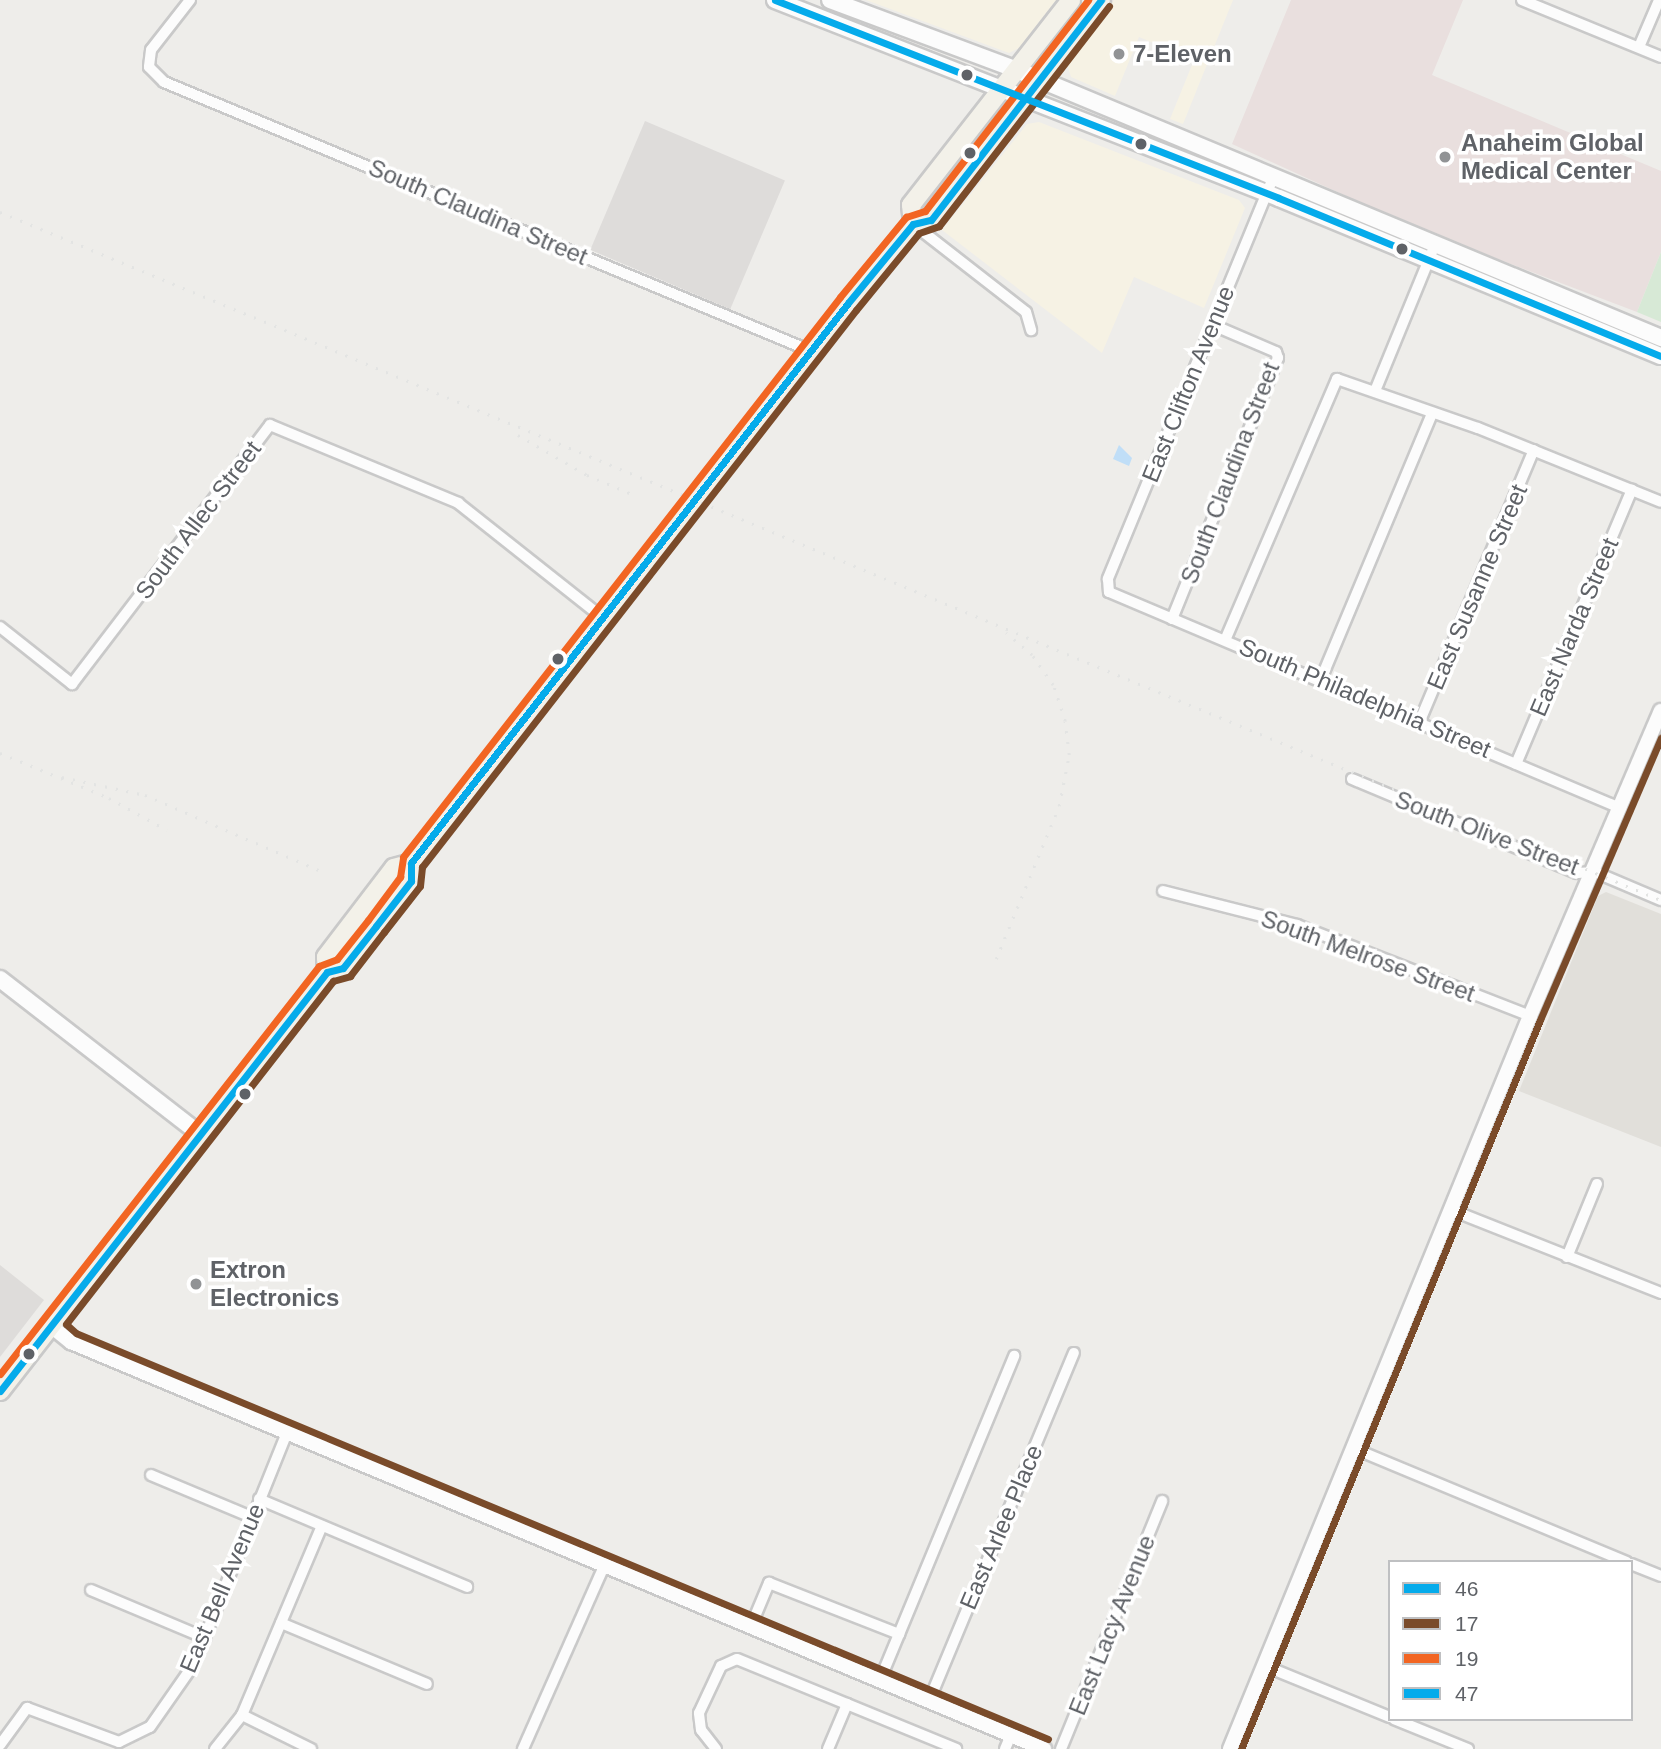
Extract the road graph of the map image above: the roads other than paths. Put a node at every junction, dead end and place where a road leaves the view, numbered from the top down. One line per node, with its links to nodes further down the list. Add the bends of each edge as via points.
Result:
1 (190, 0): 23 (street, South Claudina Street, via 151,50 149,67 164,82)
2 (775, 0): 12 (main road)
3 (830, 0): 10 (main road)
4 (1071, 0): 10 (main road)
5 (1101, 0): 11 (main road)
6 (1522, 0): 8 (street)
7 (1659, 0): 8 (street)
8 (1639, 47): 9 (street)
9 (1661, 57)
10 (1017, 70): 11 (main road); 12 (main road)
11 (1039, 80): 13 (main road); 14 (main road)
12 (1003, 88): 13 (main road); 15 (main road, via 911,205)
13 (1026, 98): 14 (main road); 15 (main road, via 931,220)
14 (1270, 186): 16 (main road); 17 (main road); 20 (street, East Clifton Avenue)
15 (913, 223): 21 (street, via 1026,312); 23 (main road)
16 (1361, 232): 17 (main road, via 1373,228 1396,237); 19 (main road)
17 (1405, 232): 18 (main road)
18 (1435, 245): 19 (street); 22 (main road)
19 (1430, 261): 24 (main road); 25 (street)
20 (1213, 325): 30 (street, East Clifton Avenue, via 1108,579); 32 (street, South Claudina Street, via 1276,352 1279,358)
21 (1031, 330)
22 (1661, 338)
23 (811, 351): 31 (main road)
24 (1661, 356)
25 (1375, 391): 26 (street); 34 (street, via 1336,379)
26 (1432, 414): 27 (street); 35 (street)
27 (1534, 450): 28 (street); 37 (street, East Susanne Street)
28 (1632, 490): 29 (street); 38 (street, East Narda Street)
29 (1661, 502)
30 (1109, 592): 32 (street, South Philadelphia Street)
31 (603, 618): 33 (street, South Allec Street, via 458,503 270,425 72,684); 46 (main road, via 411,863 411,881 364,942 343,968 327,972)
32 (1172, 619): 34 (street, South Philadelphia Street)
33 (0, 628)
34 (1226, 638): 35 (street, South Philadelphia Street)
35 (1321, 679): 37 (street, South Philadelphia Street)
36 (1661, 713): 40 (street)
37 (1419, 723): 38 (street, South Philadelphia Street)
38 (1516, 764): 40 (street, South Philadelphia Street)
39 (1352, 779): 41 (street, South Olive Street, via 1577,873)
40 (1620, 808): 41 (street)
41 (1595, 872): 43 (street, South Olive Street); 45 (street)
42 (1163, 891): 45 (street, South Melrose Street, via 1297,925)
43 (1661, 900)
44 (0, 979): 46 (main road)
45 (1530, 1016): 48 (street)
46 (200, 1134): 51 (main road)
47 (1597, 1184): 49 (street)
48 (1454, 1211): 49 (street); 56 (street)
49 (1567, 1257): 50 (street)
50 (1661, 1293)
51 (51, 1326): 54 (main road); 55 (street, via 71,1342)
52 (1074, 1353): 75 (street, East Arlee Place)
53 (1014, 1356): 70 (street)
54 (0, 1391)
55 (287, 1433): 58 (street, East Bell Avenue); 63 (street)
56 (1355, 1448): 62 (street); 72 (street)
57 (151, 1475): 60 (street)
58 (259, 1499): 60 (street, East Bell Avenue); 61 (street)
59 (1162, 1501): 90 (street, East Lacy Avenue)
60 (254, 1518): 71 (street, East Bell Avenue)
61 (322, 1526): 66 (street); 68 (street)
62 (1621, 1560)
63 (605, 1564): 69 (street); 84 (street)
64 (1633, 1565): 65 (street)
65 (1661, 1576)
66 (467, 1587)
67 (91, 1590): 71 (street)
68 (281, 1623): 74 (street); 77 (street)
69 (751, 1626): 70 (street, via 769,1583); 73 (street)
70 (899, 1634): 73 (street)
71 (205, 1637): 81 (street, East Bell Avenue, via 171,1700 135,1738 119,1742 103,1738 27,1708)
72 (1265, 1667): 78 (street); 91 (street)
73 (880, 1680): 75 (street)
74 (427, 1684)
75 (929, 1701): 80 (street)
76 (847, 1703): 85 (street, via 745,1660 728,1659 715,1674 698,1722); 86 (street); 87 (street)
77 (242, 1715): 82 (street); 83 (street)
78 (1388, 1716)
79 (1399, 1721): 92 (street)
80 (1011, 1735): 88 (street); 89 (street)
81 (0, 1745)
82 (215, 1749)
83 (311, 1749)
84 (523, 1749)
85 (716, 1749)
86 (828, 1749)
87 (956, 1749)
88 (1005, 1749)
89 (1044, 1749)
90 (1061, 1749)
91 (1230, 1749)
92 (1468, 1749)

